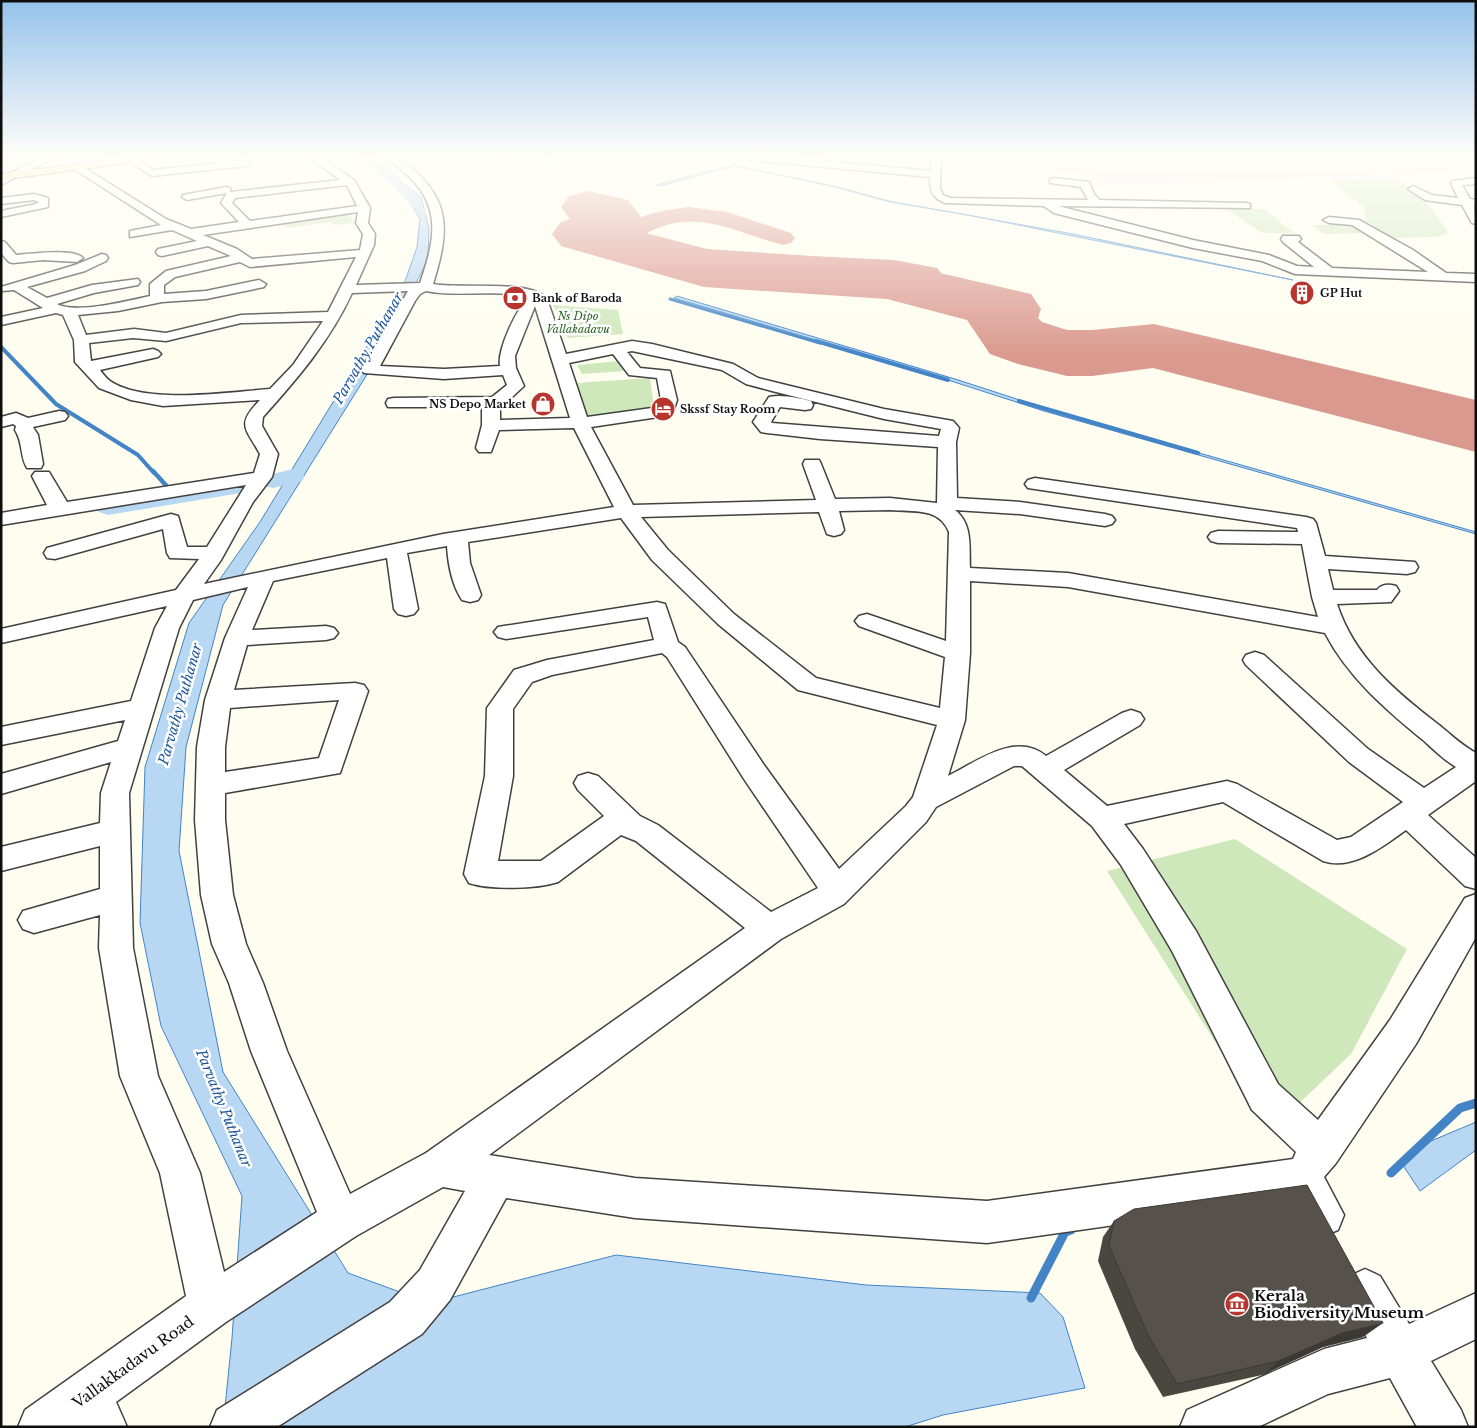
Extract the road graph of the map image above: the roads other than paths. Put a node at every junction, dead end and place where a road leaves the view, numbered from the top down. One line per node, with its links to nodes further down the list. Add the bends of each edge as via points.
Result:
1 (168, 224): 7 (street)
2 (252, 224): 8 (street); 10 (street)
3 (362, 224): 17 (street, via 369,234)
4 (438, 224): 29 (street, via 439,237)
5 (1110, 224): 13 (street)
6 (1358, 224): 24 (street)
7 (172, 226): 8 (street); 9 (street)
8 (187, 233): 12 (street)
9 (134, 234)
10 (273, 235)
11 (1294, 239): 23 (street, via 1287,239)
12 (209, 242): 16 (street); 20 (street)
13 (1189, 243): 22 (street); 22 (street, via 1251,242 1269,253)
14 (1, 245): 18 (street, via 13,259 43,256)
15 (278, 248): 21 (street)
16 (162, 252)
17 (363, 253): 21 (street); 30 (street)
18 (77, 258)
19 (102, 258): 28 (street, via 80,268)
20 (241, 258): 21 (street, via 250,262); 32 (street, via 171,274 157,284)
21 (288, 259)
22 (1275, 261): 23 (street, via 1295,270)
23 (1331, 273): 24 (street)
24 (1444, 277): 25 (street)
25 (1476, 278)
26 (132, 282): 34 (street)
27 (259, 284): 32 (street, via 206,295)
28 (8, 287): 34 (street)
29 (425, 287): 30 (street); 31 (street, via 439,291 506,283); 43 (street, via 415,290 370,370 444,374)
30 (347, 288): 36 (street)
31 (537, 297): 41 (street); 43 (street, via 520,318 520,325 510,342)
32 (158, 298): 34 (street, via 118,307)
33 (9, 307): 35 (street)
34 (56, 308): 35 (street); 38 (street)
35 (24, 316): 37 (street)
36 (333, 316): 38 (street, via 241,319 166,337 134,333); 44 (street, via 299,368)
37 (1, 321)
38 (82, 340): 42 (street, via 83,362)
39 (616, 348): 41 (street); 45 (street, via 632,346 674,353 727,367 752,381); 50 (street, via 635,372 664,374 670,414)
40 (153, 354): 42 (street)
41 (561, 360): 50 (street)
42 (88, 368): 44 (street, via 105,385 163,402)
43 (508, 370): 47 (street, via 516,386)
44 (276, 394): 56 (street, via 254,416 253,426 269,454)
45 (818, 398): 53 (street, via 947,425 950,428); 53 (street, via 806,406 775,401 762,422 767,428 820,434)
46 (394, 402): 47 (street)
47 (497, 402): 52 (street, via 492,406)
48 (59, 416): 51 (street)
49 (1, 422): 51 (street, via 16,418)
50 (580, 423): 52 (street); 60 (street)
51 (25, 424): 59 (street, via 24,430 29,435 38,470 57,502)
52 (491, 424): 54 (street)
53 (948, 442): 58 (street)
54 (485, 448)
55 (812, 464): 61 (street)
56 (262, 477): 59 (street); 69 (street)
57 (1035, 484): 66 (street, via 1306,523)
58 (945, 506): 61 (street, via 890,504); 63 (street, via 1020,508); 72 (street, via 959,532)
59 (58, 510): 62 (street)
60 (626, 511): 61 (street); 65 (street); 91 (street, via 660,555 726,619 807,684)
61 (831, 518)
62 (1, 519)
63 (1105, 520)
64 (1218, 537): 66 (street)
65 (457, 538): 67 (street); 76 (street, via 460,563)
66 (1311, 538): 70 (street)
67 (396, 549): 73 (street); 78 (street)
68 (55, 553): 69 (street, via 171,520 178,553)
69 (214, 553): 75 (street)
70 (1317, 562): 71 (street); 77 (street)
71 (1407, 567)
72 (959, 574): 80 (street, via 1068,580); 86 (street)
73 (253, 579): 75 (street); 84 (street)
74 (1388, 591): 77 (street, via 1383,597)
75 (192, 594): 83 (street); 89 (street, via 167,628)
76 (470, 595)
77 (1323, 597): 80 (street)
78 (406, 609)
79 (867, 621): 86 (street)
80 (1333, 627): 94 (street, via 1355,662 1375,684)
81 (506, 632): 85 (street, via 657,609)
82 (326, 633): 84 (street)
83 (1, 636)
84 (237, 638): 88 (street)
85 (667, 645): 102 (street, via 547,668 523,676 500,708 499,776 480,874 547,873 615,824); 106 (street, via 676,652)
86 (958, 653): 91 (street)
87 (1256, 660): 100 (street, via 1339,737 1404,790)
88 (218, 700): 98 (street, via 211,747); 98 (street, via 355,691 330,766)
89 (142, 708): 92 (street); 93 (street)
90 (1131, 719): 95 (street)
91 (952, 720): 99 (street)
92 (1, 736)
93 (130, 747): 97 (street); 103 (street, via 116,793)
94 (1476, 767): 100 (street)
95 (1044, 769): 99 (street, via 1028,756 1009,757); 101 (street)
96 (588, 783): 102 (street)
97 (1, 784)
98 (210, 785): 114 (street, via 217,895 229,944)
99 (926, 800): 106 (street, Vallakkadavu Road, via 916,814)
100 (1416, 808): 101 (street, via 1360,846 1334,853 1227,791); 105 (street)
101 (1102, 818): 111 (street, via 1132,857 1184,941 1264,1097)
102 (630, 824): 110 (street, via 648,832)
103 (116, 831): 104 (street); 107 (street)
104 (1, 859)
105 (1476, 878)
106 (837, 891): 110 (street, Vallakkadavu Road)
107 (116, 898): 109 (street); 115 (street, via 116,948 139,1076 180,1173)
108 (1476, 907): 111 (street, via 1403,1032)
109 (34, 920)
110 (769, 929): 112 (street, Vallakkadavu Road)
111 (1312, 1163): 113 (street, via 987,1222 636,1198); 117 (street, via 1344,1253)
112 (440, 1167): 113 (street); 114 (street, Vallakkadavu Road)
113 (496, 1176): 120 (street, via 435,1285 406,1318)
114 (336, 1224): 115 (street, Vallakkadavu Road)
115 (218, 1302): 118 (street, Vallakkadavu Road)
116 (1476, 1315): 117 (street)
117 (1399, 1353): 121 (street, via 1324,1372); 122 (street)
118 (96, 1410): 119 (street, Vallakkadavu Road)
119 (42, 1427)
120 (234, 1427)
121 (1204, 1427)
122 (1444, 1427)

